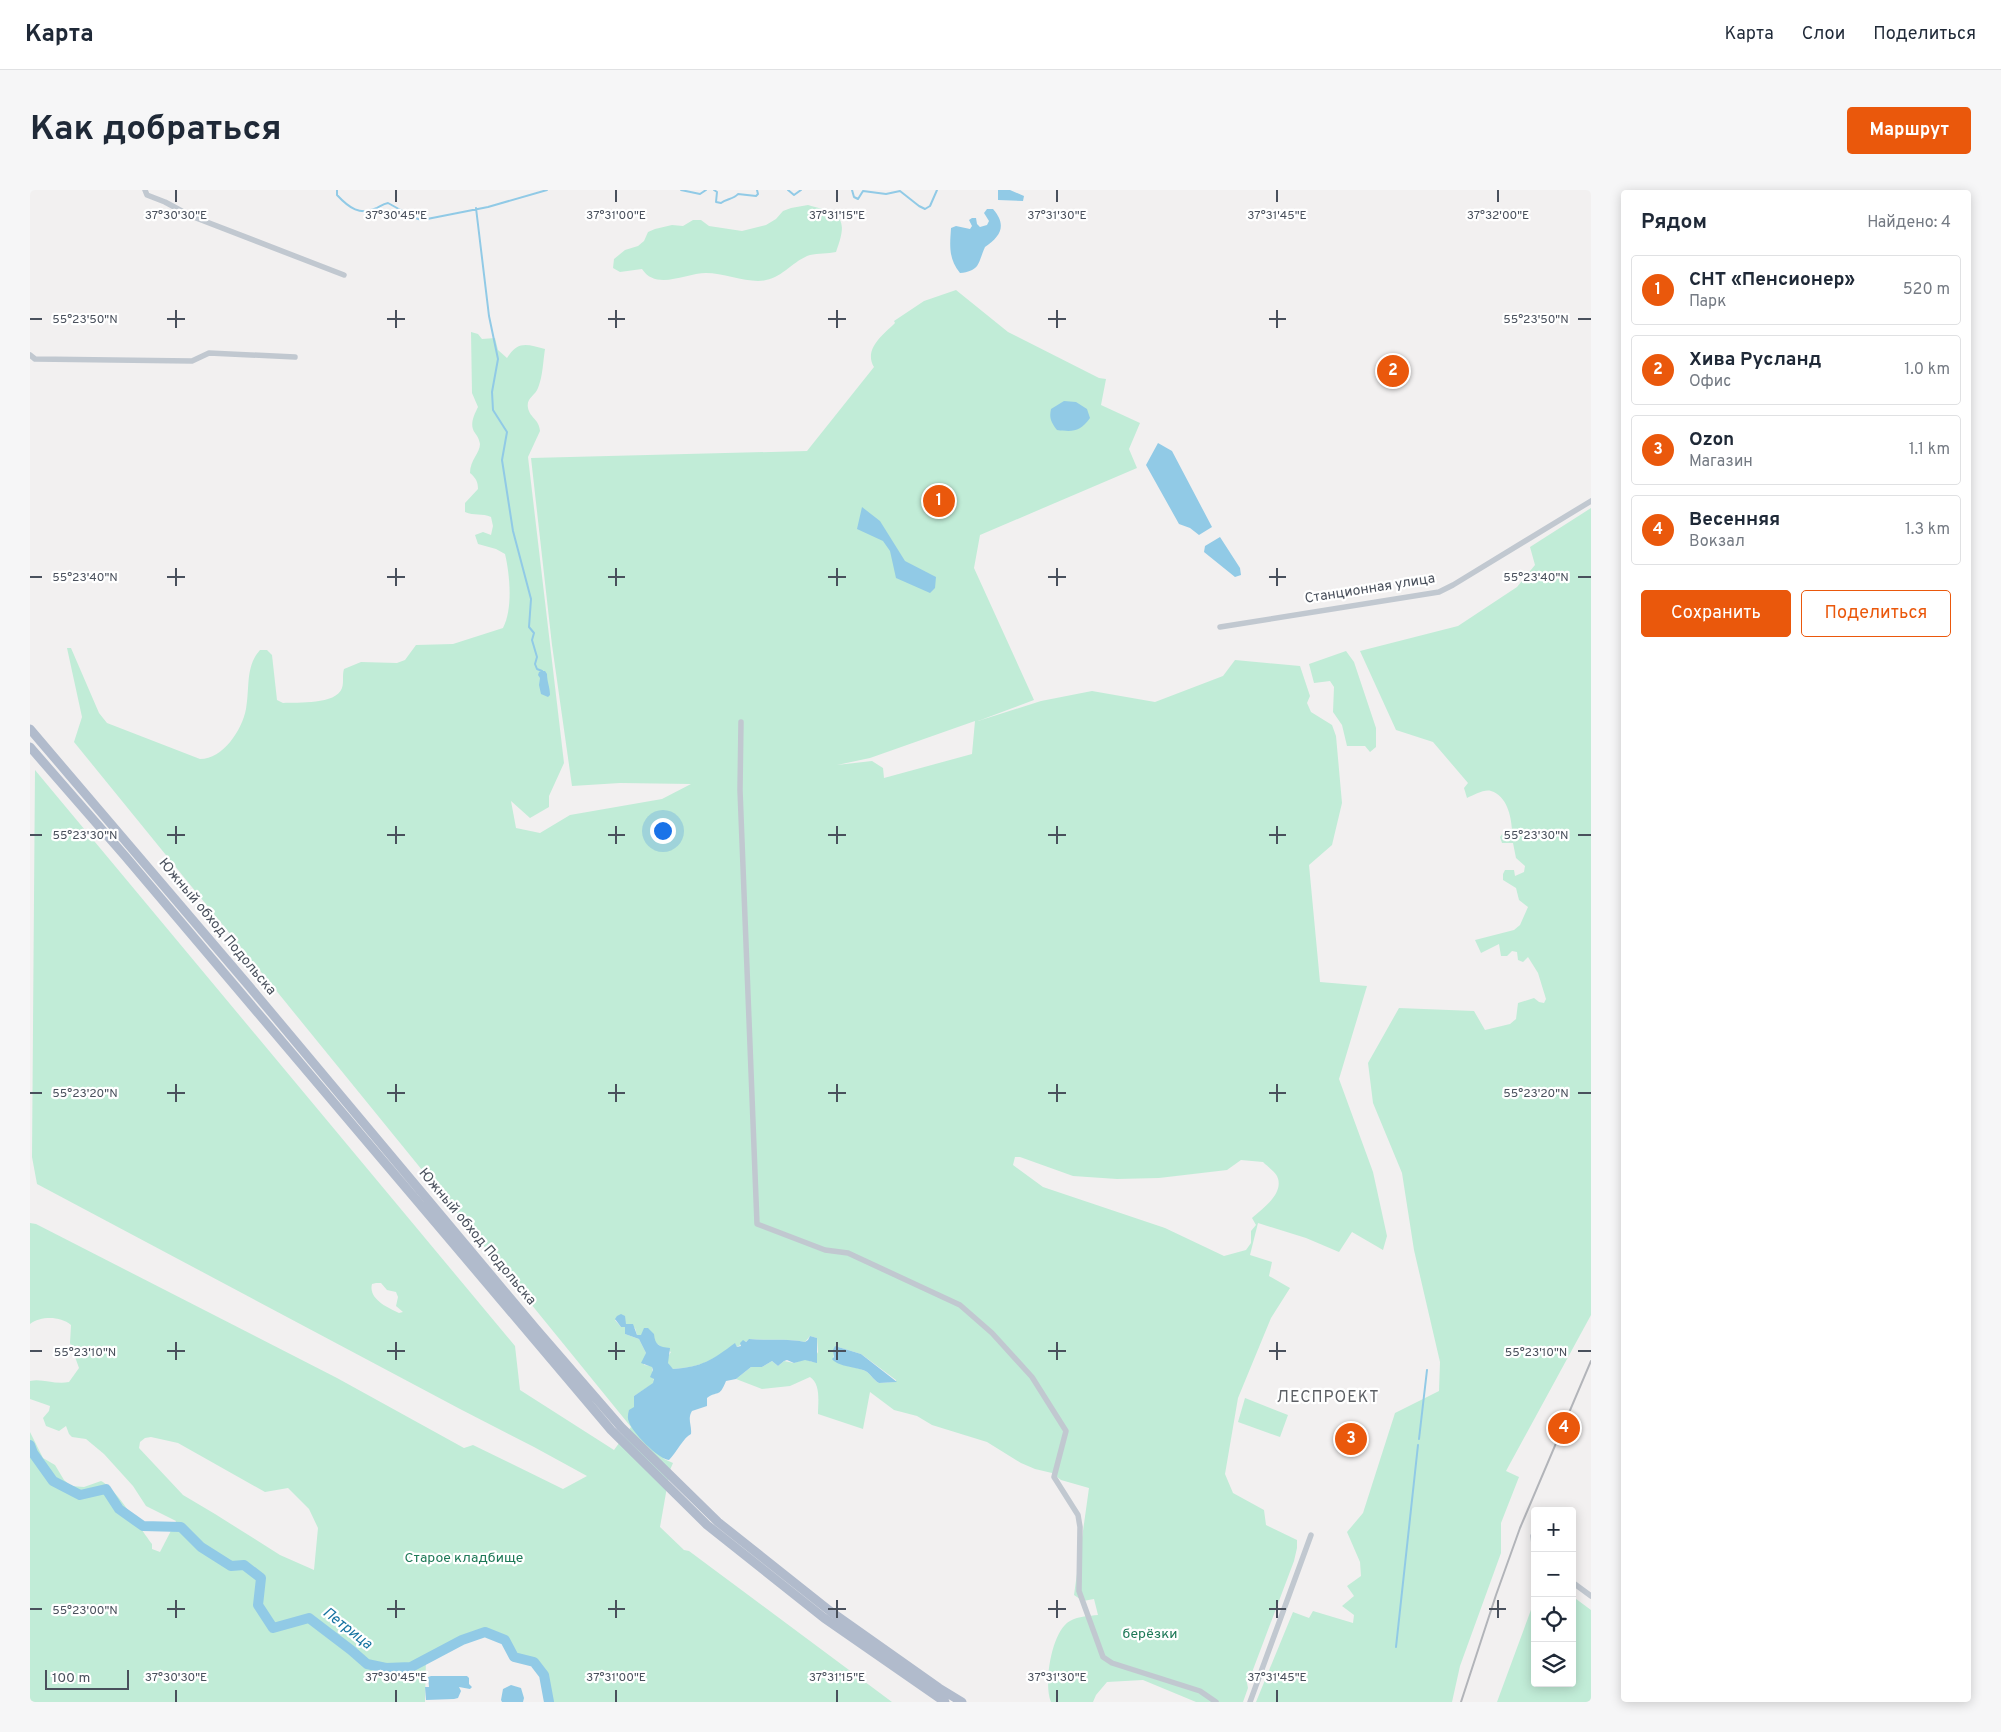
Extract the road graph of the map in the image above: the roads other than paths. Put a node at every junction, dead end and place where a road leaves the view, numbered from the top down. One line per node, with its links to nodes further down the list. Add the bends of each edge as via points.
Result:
1 (145, 190): 2 (street, via 147,195 191,216)
2 (344, 275)
3 (30, 355): 4 (street, via 35,359 192,361 209,353)
4 (295, 357)
5 (1591, 501): 6 (street, Станционная улица, via 1439,592)
6 (1220, 627)
7 (741, 722): 15 (street, via 740,790 757,1224 826,1250 848,1253 960,1305 992,1333 1032,1377 1066,1431 1054,1477 1078,1515 1079,1591 1103,1657 1112,1663 1200,1691)
8 (30, 729): 14 (main road, Южный обход Подольска, via 621,1427 718,1522 830,1611)
9 (30, 747): 13 (main road, Южный обход Подольска, via 611,1430 707,1525 824,1618)
10 (1311, 1535): 16 (street)
11 (1576, 1585): 12 (street)
12 (1591, 1596)
13 (945, 1702)
14 (962, 1702)
15 (1216, 1702)
16 (1250, 1702)

